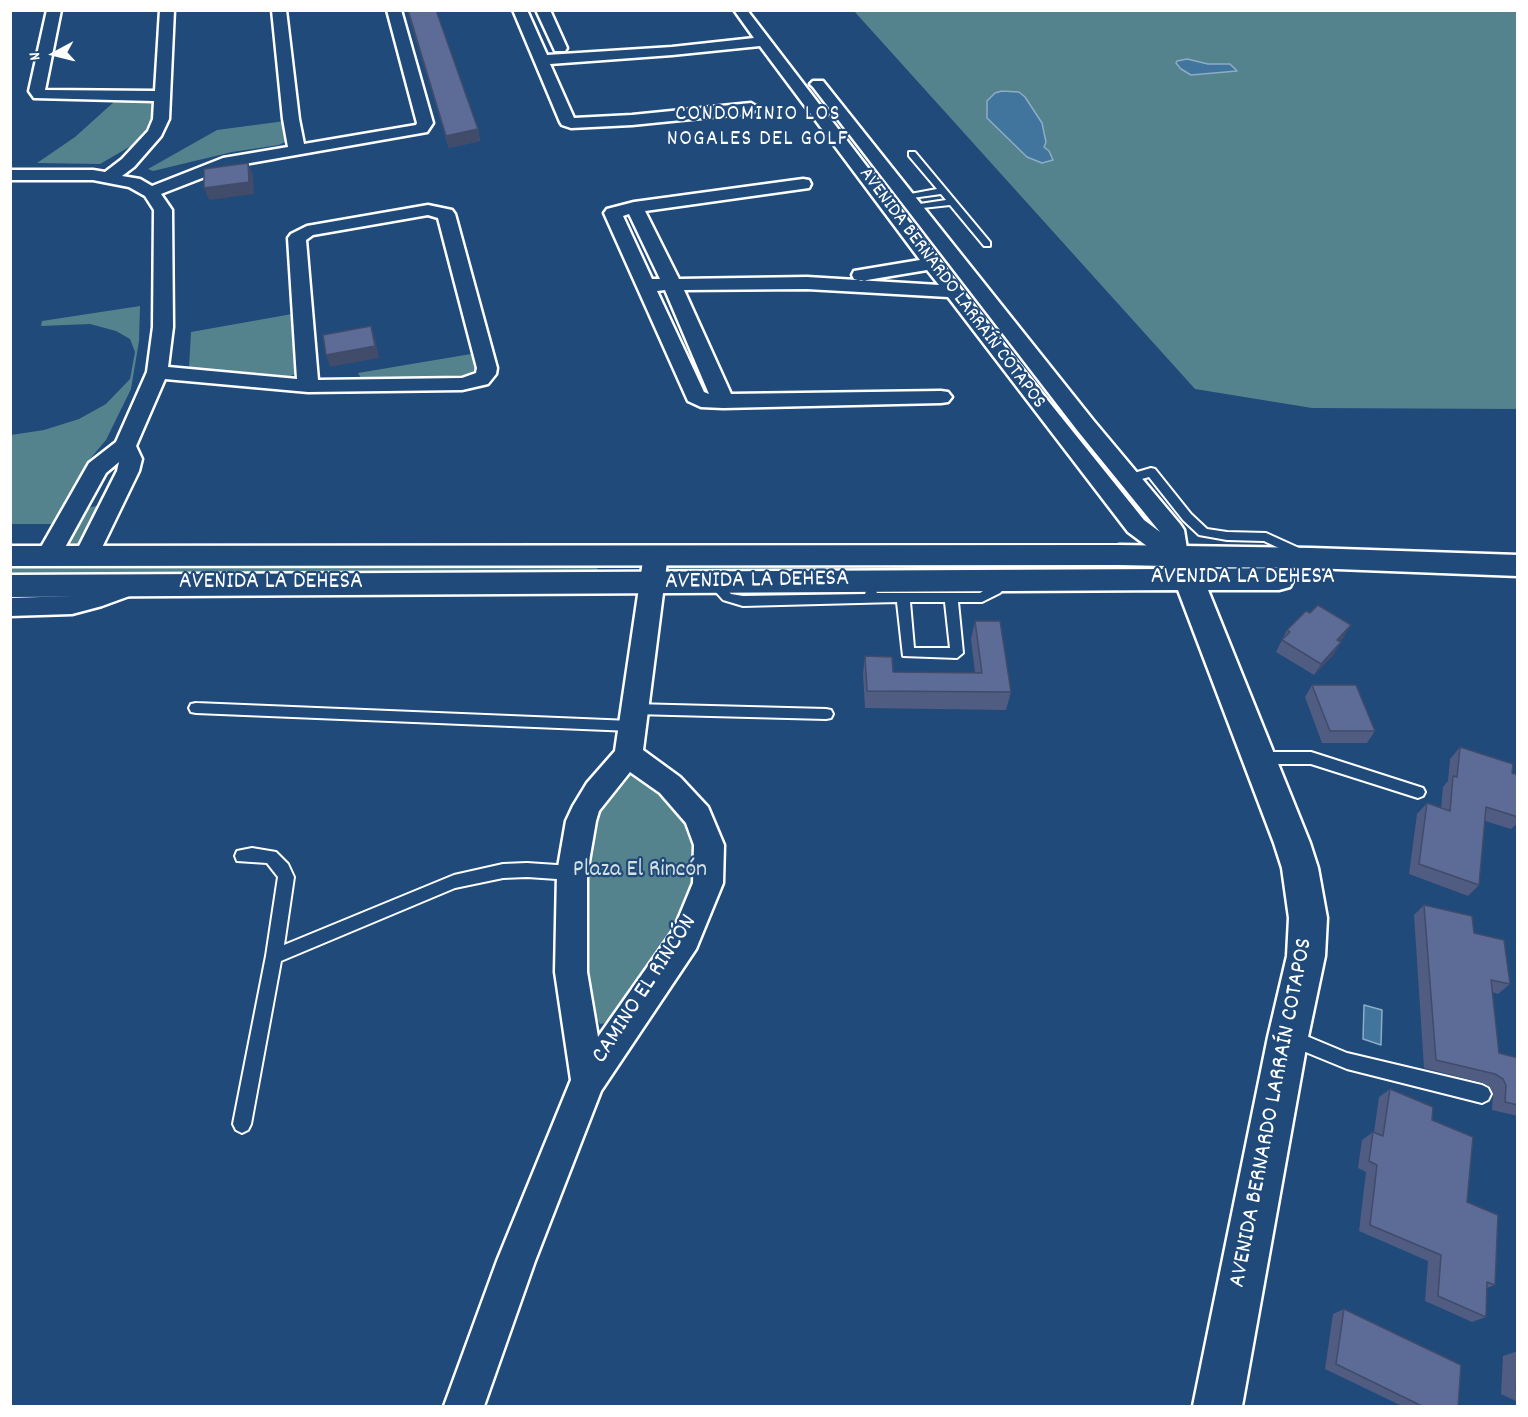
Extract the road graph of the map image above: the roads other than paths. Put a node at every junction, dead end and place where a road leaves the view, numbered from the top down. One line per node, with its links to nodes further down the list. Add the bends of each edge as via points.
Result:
1 (54, 10): 12 (street, via 39,95)
2 (167, 10): 12 (street)
3 (279, 10): 15 (street)
4 (394, 10): 15 (street, via 424,126 417,131)
5 (520, 10): 11 (street)
6 (543, 10): 10 (street)
7 (740, 10): 9 (street, AVENIDA BERNARDO LARRAÍN COTAPOS)
8 (759, 10): 14 (street, AVENIDA BERNARDO LARRAÍN COTAPOS)
9 (760, 36): 10 (street); 11 (street, via 672,51); 16 (street, AVENIDA BERNARDO LARRAÍN COTAPOS)
10 (560, 48): 11 (street)
11 (540, 54): 13 (street, via 568,122 575,124)
12 (162, 96): 20 (street, via 161,119 155,133 128,163)
13 (750, 108)
14 (870, 148): 16 (street); 25 (street, AVENIDA BERNARDO LARRAÍN COTAPOS)
15 (297, 149): 18 (street)
16 (847, 152): 29 (street, AVENIDA BERNARDO LARRAÍN COTAPOS)
17 (912, 154): 23 (lane)
18 (209, 168): 21 (street); 24 (street)
19 (10, 175): 20 (street)
20 (101, 176): 21 (street)
21 (134, 183): 24 (street)
22 (803, 184): 27 (street)
23 (943, 191): 25 (lane); 26 (lane)
24 (151, 192): 36 (street, via 163,210 164,228 163,327)
25 (912, 202): 26 (lane); 34 (street, AVENIDA BERNARDO LARRAÍN COTAPOS)
26 (952, 202): 28 (lane)
27 (634, 207): 31 (street); 32 (street, via 612,214)
28 (987, 244)
29 (931, 264): 30 (street); 33 (street, AVENIDA BERNARDO LARRAÍN COTAPOS)
30 (807, 283): 31 (street); 33 (street)
31 (672, 284): 32 (street); 41 (street)
32 (645, 285): 41 (street, via 695,396)
33 (952, 292): 35 (street, AVENIDA BERNARDO LARRAÍN COTAPOS)
34 (1032, 356): 35 (street); 38 (street, AVENIDA BERNARDO LARRAÍN COTAPOS)
35 (1005, 360): 40 (street, AVENIDA BERNARDO LARRAÍN COTAPOS)
36 (154, 381): 37 (street, via 182,390 230,380); 42 (street)
37 (308, 386): 37 (street, via 468,384 484,377 487,368 446,214 428,210 307,231 297,238)
38 (1061, 393): 40 (street); 43 (street, AVENIDA BERNARDO LARRAÍN COTAPOS)
39 (941, 398): 41 (street)
40 (1034, 398): 51 (street, AVENIDA BERNARDO LARRAÍN COTAPOS, via 1136,526)
41 (723, 401)
42 (125, 446): 44 (street, via 131,462); 45 (street, via 100,464)
43 (1131, 478): 49 (lane, via 1151,472 1203,532 1266,537); 51 (street, AVENIDA BERNARDO LARRAÍN COTAPOS, via 1172,530)
44 (114, 500): 45 (street, via 99,496); 48 (street)
45 (78, 502): 47 (street)
46 (10, 556): 47 (street, AVENIDA LA DEHESA)
47 (48, 556): 48 (street, AVENIDA LA DEHESA)
48 (86, 556): 52 (street, AVENIDA LA DEHESA)
49 (1311, 558): 50 (street, AVENIDA LA DEHESA); 51 (street, AVENIDA LA DEHESA)
50 (1510, 566): 51 (street, AVENIDA LA DEHESA, via 1417,578)
51 (1182, 567): 52 (street, AVENIDA LA DEHESA); 53 (street, AVENIDA LA DEHESA); 63 (street, AVENIDA BERNARDO LARRAÍN COTAPOS)
52 (654, 568): 54 (street, AVENIDA LA DEHESA); 56 (street, AVENIDA LA DEHESA, via 713,582); 62 (street)
53 (1006, 580): 56 (street, AVENIDA LA DEHESA); 57 (lane, via 982,597)
54 (134, 585): 55 (street, AVENIDA LA DEHESA); 59 (street, via 72,605)
55 (10, 586)
56 (870, 590): 58 (lane)
57 (951, 597): 58 (lane); 58 (lane, via 957,653 908,653)
58 (903, 598)
59 (10, 607)
60 (196, 708): 62 (lane)
61 (826, 714): 62 (lane)
62 (631, 730): 66 (street, CAMINO EL RINCÓN, via 587,806); 69 (street, CAMINO EL RINCÓN, via 670,785 698,816 709,845 709,872 686,939)
63 (1260, 758): 64 (lane, via 1311,758); 68 (street, AVENIDA BERNARDO LARRAÍN COTAPOS, via 1306,893 1306,956)
64 (1418, 792)
65 (242, 856): 67 (lane, via 262,854 284,869)
66 (572, 873): 67 (lane, via 503,872 454,882); 69 (street, CAMINO EL RINCÓN, via 572,972)
67 (274, 956): 71 (lane)
68 (1288, 1037): 70 (lane, via 1347,1061); 73 (street, AVENIDA BERNARDO LARRAÍN COTAPOS)
69 (588, 1080): 72 (street, CAMINO EL RINCÓN, via 516,1261)
70 (1482, 1094)
71 (242, 1124)
72 (464, 1407)
73 (1218, 1407)

